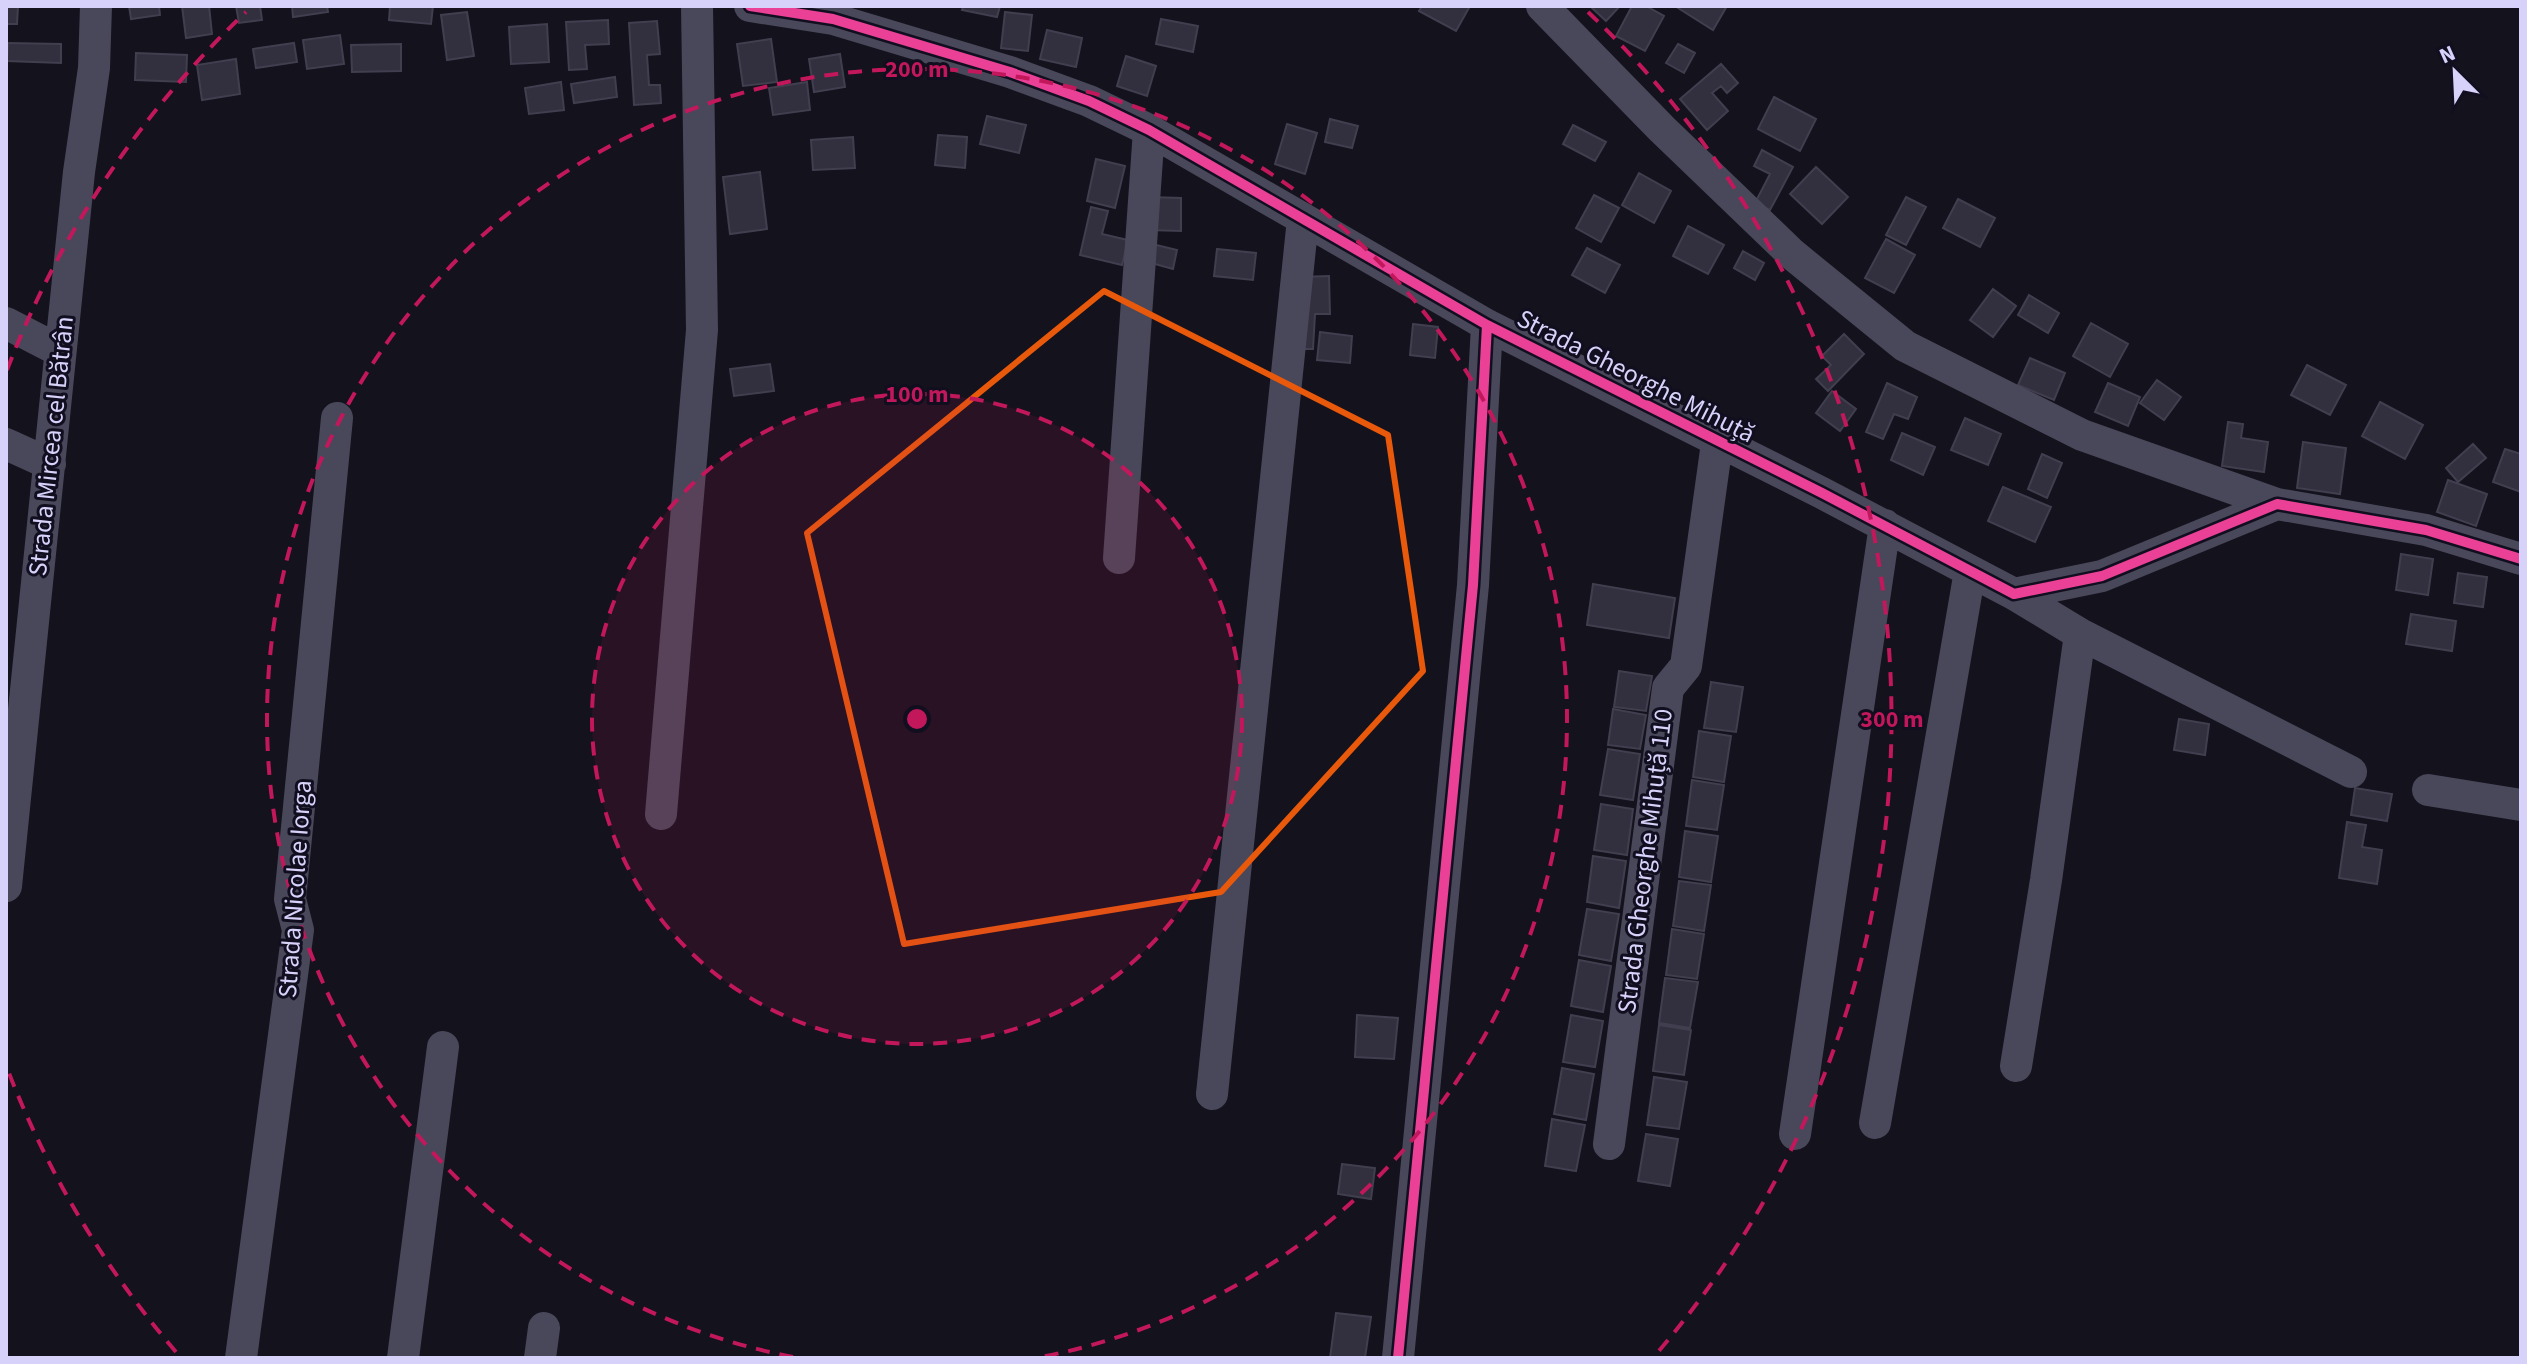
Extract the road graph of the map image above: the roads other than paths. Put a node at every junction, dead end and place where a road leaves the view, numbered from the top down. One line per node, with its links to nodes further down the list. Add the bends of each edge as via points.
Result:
1 (96, 6): 9 (street, Strada Mircea cel Bătrân, via 94,68)
2 (697, 6): 24 (street, via 702,330)
3 (750, 6): 5 (street, Strada Gheorghe Mihuță, via 833,19 1010,72)
4 (1542, 6): 14 (street, via 1792,254 1905,346 2082,435)
5 (1149, 130): 6 (street, Strada Gheorghe Mihuță); 16 (street)
6 (1303, 219): 8 (street, Strada Gheorghe Mihuță); 29 (street)
7 (6, 323): 9 (street)
8 (1487, 325): 11 (street, Strada Gheorghe Mihuță); 35 (street, via 1473,585)
9 (60, 351): 13 (street, Strada Mircea cel Bătrân)
10 (337, 418): 33 (street, Strada Nicolae Iorga, via 290,899 298,930)
11 (1717, 443): 15 (street, Strada Gheorghe Mihuță); 32 (street, Strada Gheorghe Mihuță 110, via 1686,666 1668,688)
12 (6, 444): 13 (street)
13 (50, 464): 25 (street, Strada Mircea cel Bătrân)
14 (2277, 504): 17 (street, via 2426,530); 19 (street, via 2102,576)
15 (1885, 525): 18 (street, Strada Gheorghe Mihuță); 31 (street)
16 (1119, 558)
17 (2521, 559)
18 (1970, 571): 19 (street, Strada Gheorghe Mihuță); 30 (street)
19 (2014, 594): 20 (street, Strada Gheorghe Mihuță)
20 (2080, 634): 21 (street, Strada Gheorghe Mihuță); 28 (street)
21 (2351, 772)
22 (2428, 790): 23 (street)
23 (2521, 805)
24 (661, 814)
25 (8, 852): 26 (street, Strada Mircea cel Bătrân)
26 (6, 886)
27 (443, 1047): 34 (street)
28 (2016, 1066)
29 (1212, 1094)
30 (1875, 1123)
31 (1795, 1134)
32 (1609, 1144)
33 (241, 1358)
34 (403, 1358)
35 (1398, 1358)

